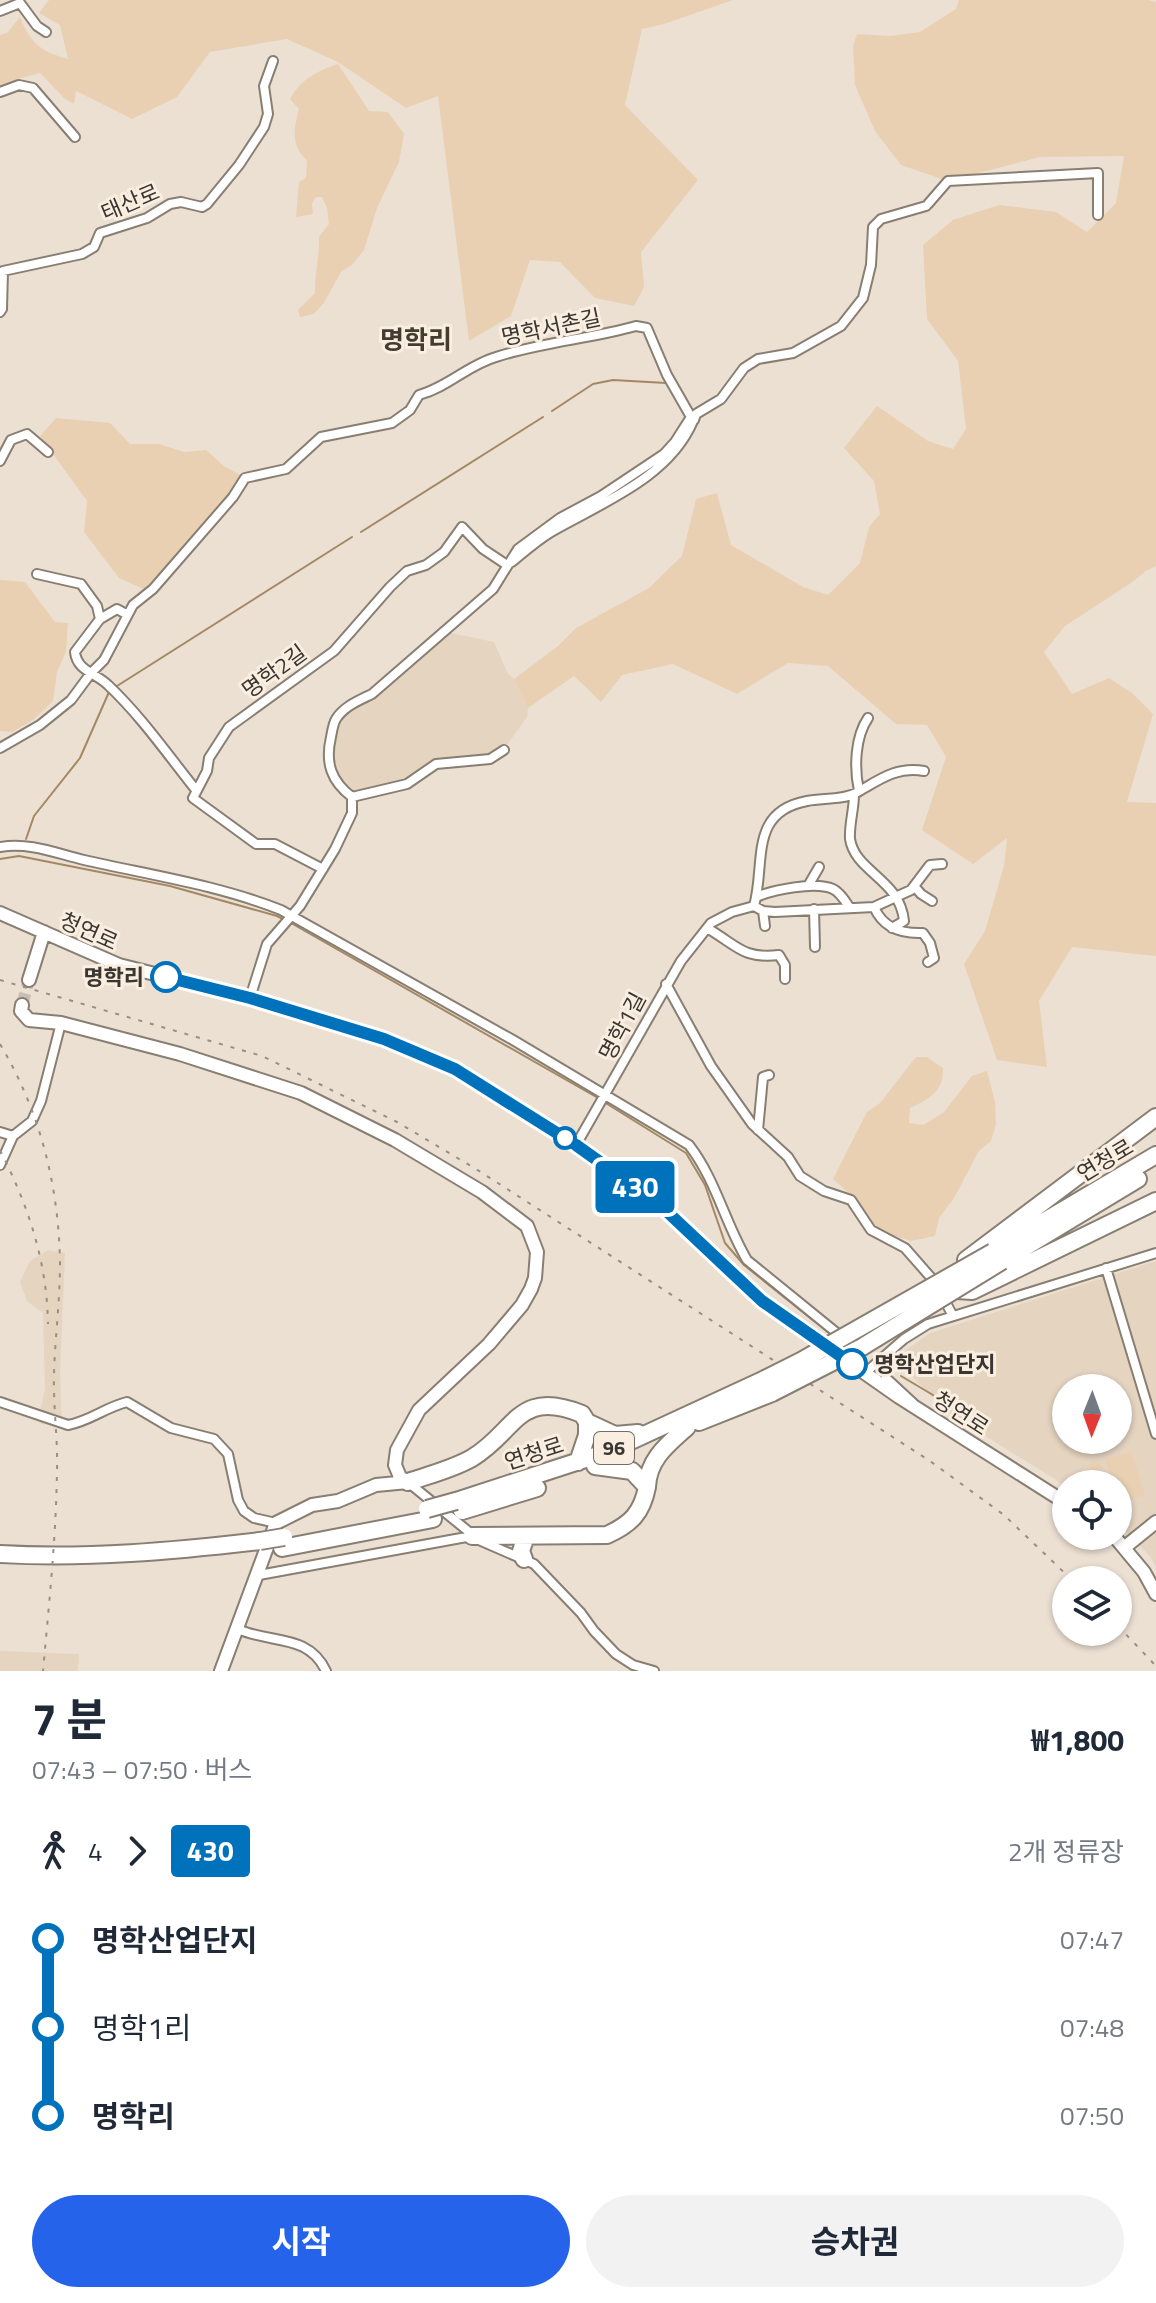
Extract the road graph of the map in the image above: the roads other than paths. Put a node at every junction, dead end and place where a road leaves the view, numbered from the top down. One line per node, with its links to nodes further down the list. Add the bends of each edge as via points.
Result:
1 (0, 11): 2 (street, via 20,3)
2 (46, 32)
3 (273, 61): 7 (street, 태산로, via 264,86 264,127 207,204 170,204 147,218 100,233 94,247 82,254 3,271)
4 (0, 92): 5 (street, via 19,85 33,88)
5 (75, 137)
6 (1098, 215): 8 (street, via 1098,173 948,181 927,205 881,219 873,227 863,298 841,326 793,353 758,359 744,368 721,399)
7 (0, 312)
8 (692, 418): 11 (street, via 664,454 535,536); 13 (street, 명학서촌길, via 647,328 636,326 494,357 419,395 392,423 321,437 286,469 245,478 186,552)
9 (48, 452): 10 (street, via 27,434 11,440)
10 (0, 461)
11 (507, 565): 20 (street, 명학2길, via 462,527 444,552 407,571 390,587 334,651 229,727); 22 (street, via 493,589 336,719 328,764 339,787)
12 (37, 574): 14 (street, via 81,584)
13 (126, 614): 14 (street, via 117,609); 15 (street, 명학서촌길, via 104,660)
14 (100, 619): 15 (street, via 75,652 80,667)
15 (91, 673): 17 (street, 명학서촌길, via 71,700); 20 (street, via 107,684)
16 (868, 718): 21 (street, via 860,730 854,763)
17 (0, 748)
18 (504, 750): 22 (street, via 490,759 436,764 407,784)
19 (924, 771): 21 (street, via 892,772)
20 (196, 790): 26 (street, via 193,798 256,844 275,844)
21 (856, 793): 29 (street, via 850,839 860,859); 31 (street, via 791,804 765,827)
22 (352, 797): 26 (street, via 352,813)
23 (0, 847): 37 (street, via 30,845 241,894)
24 (942, 864): 28 (street, via 926,868)
25 (819, 867): 27 (street)
26 (323, 869): 37 (street)
27 (808, 886): 31 (street, 명학1길); 33 (street, via 833,889)
28 (915, 887): 29 (street); 30 (street)
29 (898, 897): 32 (street); 40 (street, via 904,921)
30 (932, 901)
31 (755, 902): 35 (street); 39 (street, 명학1길)
32 (874, 907): 33 (street); 40 (street, via 879,919)
33 (850, 908): 34 (street)
34 (814, 909): 35 (street); 42 (street)
35 (763, 911): 38 (street)
36 (0, 913): 41 (main road, 청연로)
37 (290, 918): 47 (street, via 267,944); 51 (street, via 513,1040)
38 (765, 926)
39 (707, 928): 44 (street, via 746,954 779,955); 46 (street, 명학1길)
40 (892, 928): 43 (street, via 923,933 934,958)
41 (44, 932): 45 (main road); 47 (main road, 청연로, via 119,965)
42 (815, 947)
43 (928, 962)
44 (785, 979)
45 (29, 980)
46 (666, 984): 51 (street, 명학1길); 53 (street, via 711,1066)
47 (250, 998): 56 (main road, 청연로, via 426,1055)
48 (22, 1005): 49 (main road, via 29,1020)
49 (61, 1023): 55 (street, via 41,1101 32,1121); 77 (main road, via 301,1093 429,1159 527,1226 537,1252 531,1289 489,1344 419,1410 397,1450 395,1465)
50 (769, 1075): 53 (street, via 763,1077)
51 (605, 1097): 56 (street, 명학1길); 65 (street, via 689,1145 704,1164 747,1260)
52 (1156, 1117): 62 (highway)
53 (758, 1130): 64 (street, via 800,1176 851,1200 871,1230 895,1240 913,1256)
54 (0, 1132): 55 (street)
55 (13, 1136): 58 (street)
56 (576, 1145): 67 (main road, 청연로, via 660,1205 762,1301)
57 (1156, 1155): 62 (highway, 연청로 / 96)
58 (0, 1165)
59 (1156, 1168): 62 (highway, 연청로 / 96)
60 (1156, 1201): 62 (highway)
61 (1156, 1253): 63 (street)
62 (998, 1258): 65 (highway, 연청로 / 96, bridge, via 960,1271); 68 (highway, 연청로 / 96, bridge, via 957,1290 862,1347)
63 (1106, 1268): 64 (street); 74 (street)
64 (953, 1316): 66 (street, via 928,1324)
65 (843, 1338): 68 (highway, 연청로 / 96, bridge)
66 (883, 1357): 67 (street); 70 (street, via 886,1378)
67 (865, 1373): 70 (main road, 청연로)
68 (768, 1386): 72 (highway, 연청로 / 96); 73 (highway, 연청로 / 96)
69 (0, 1402): 82 (street, via 68,1425 127,1402 171,1428 214,1439 228,1454 244,1511)
70 (922, 1412): 79 (main road, 청연로)
71 (587, 1422): 72 (highway, via 615,1435); 75 (highway); 77 (highway, via 582,1414 562,1406 537,1407 521,1413 473,1457)
72 (670, 1424): 75 (highway, 연청로 / 96)
73 (687, 1427): 76 (highway, 연청로 / 96); 78 (highway, via 659,1453)
74 (1156, 1434)
75 (578, 1462): 80 (highway, 연청로 / 96)
76 (595, 1466): 78 (highway, via 632,1471); 80 (highway, 연청로 / 96)
77 (408, 1482): 82 (main road, via 376,1485 312,1505); 83 (street)
78 (647, 1487): 84 (highway, via 638,1515 607,1535)
79 (1052, 1494)
80 (459, 1506): 82 (highway, 연청로 / 96)
81 (1153, 1527): 85 (main road)
82 (281, 1536): 86 (highway, 연청로 / 96, bridge); 91 (main road)
83 (472, 1536): 84 (highway); 89 (street); 91 (street)
84 (526, 1536): 89 (highway)
85 (1132, 1542)
86 (259, 1546): 88 (highway, 연청로 / 96, via 101,1555); 90 (highway, 연청로 / 96, via 172,1561)
87 (1127, 1550): 92 (main road)
88 (0, 1554)
89 (524, 1559): 96 (street, via 616,1654)
90 (0, 1564)
91 (259, 1575): 93 (main road)
92 (1156, 1594)
93 (238, 1629): 94 (main road); 95 (street, via 302,1646 318,1656)
94 (221, 1671)
95 (326, 1671)
96 (654, 1671)

